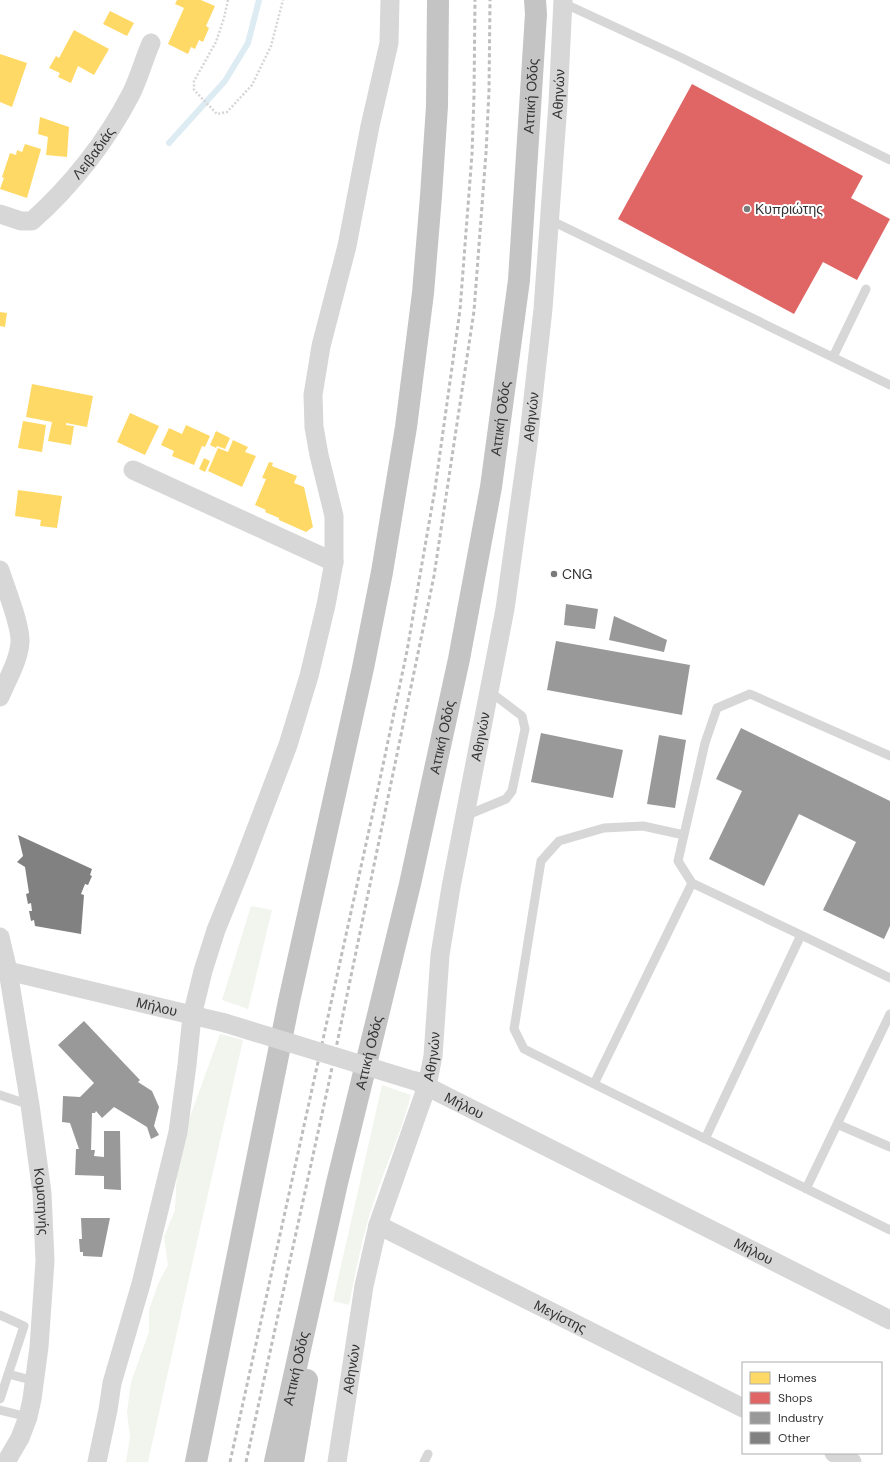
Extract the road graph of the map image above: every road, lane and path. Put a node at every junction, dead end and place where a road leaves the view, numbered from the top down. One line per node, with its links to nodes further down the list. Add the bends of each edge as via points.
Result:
1 (228, 0): 2 (path, via 216,42 194,81 194,90 217,114 227,112 252,85 271,46)
2 (283, 0)
3 (390, 0): 15 (street, via 389,43 347,246 321,346 313,395 314,427 334,516)
4 (438, 0): 52 (highway, via 437,106 431,196 423,293 404,443 363,668 289,1002)
5 (535, 0): 37 (highway, Αττική Οδός, via 519,280 491,487 459,659 412,876)
6 (563, 2): 8 (lane); 10 (street, Αθηνών)
7 (151, 43): 9 (street, Λειβαδιάς, via 132,92 117,120 52,203 32,221 21,221)
8 (890, 160)
9 (0, 214)
10 (550, 220): 12 (lane); 17 (street, Αθηνών, via 528,444 505,609)
11 (866, 289): 12 (lane)
12 (833, 357): 13 (lane)
13 (890, 385)
14 (133, 470): 15 (street)
15 (334, 562): 29 (street, via 309,676 288,745 216,930)
16 (0, 570): 18 (street, via 20,641 16,660)
17 (489, 691): 20 (street, Αθηνών); 20 (lane, via 522,716 525,729 512,791 506,799)
18 (0, 697)
19 (890, 756): 21 (lane, via 750,694 717,708 705,742)
20 (464, 817): 30 (street, Αθηνών, via 440,954 433,1056)
21 (684, 835): 22 (lane, via 678,861); 31 (lane, via 643,826 604,828 559,841 541,861 514,1029 524,1049)
22 (692, 883): 23 (lane); 31 (lane)
23 (801, 935): 26 (lane); 35 (lane)
24 (0, 937): 25 (street, Κομοτηνής)
25 (8, 971): 27 (street, Κομοτηνής); 29 (street, Μήλου)
26 (890, 978)
27 (7, 1000): 33 (street, Κομοτηνής)
28 (890, 1014): 34 (lane)
29 (192, 1016): 30 (street, Μήλου, bridge, via 225,1023); 51 (street, via 178,1132 142,1284 112,1383)
30 (421, 1084): 39 (street, Αθηνών); 42 (street, Μήλου)
31 (594, 1084): 35 (lane)
32 (0, 1095): 33 (lane)
33 (30, 1105): 44 (street, Κομοτηνής, via 42,1193 45,1261)
34 (837, 1124): 36 (lane); 38 (lane)
35 (705, 1139): 38 (lane)
36 (890, 1147)
37 (337, 1183): 53 (highway, Αττική Οδός); 54 (highway, via 330,1247)
38 (806, 1189): 40 (lane)
39 (378, 1225): 46 (street, Μεγίστης); 55 (street, Αθηνών, via 364,1286)
40 (890, 1230)
41 (0, 1315): 43 (lane, via 24,1326)
42 (890, 1320)
43 (8, 1374): 44 (lane); 45 (lane)
44 (34, 1381): 48 (street, Κομοτηνής)
45 (0, 1399)
46 (742, 1407)
47 (0, 1410): 48 (lane)
48 (28, 1417): 50 (street, Κομοτηνής, via 20,1438)
49 (836, 1454): 56 (street)
50 (6, 1462)
51 (97, 1462)
52 (196, 1462)
53 (274, 1462)
54 (293, 1462)
55 (337, 1462)
56 (852, 1462)

